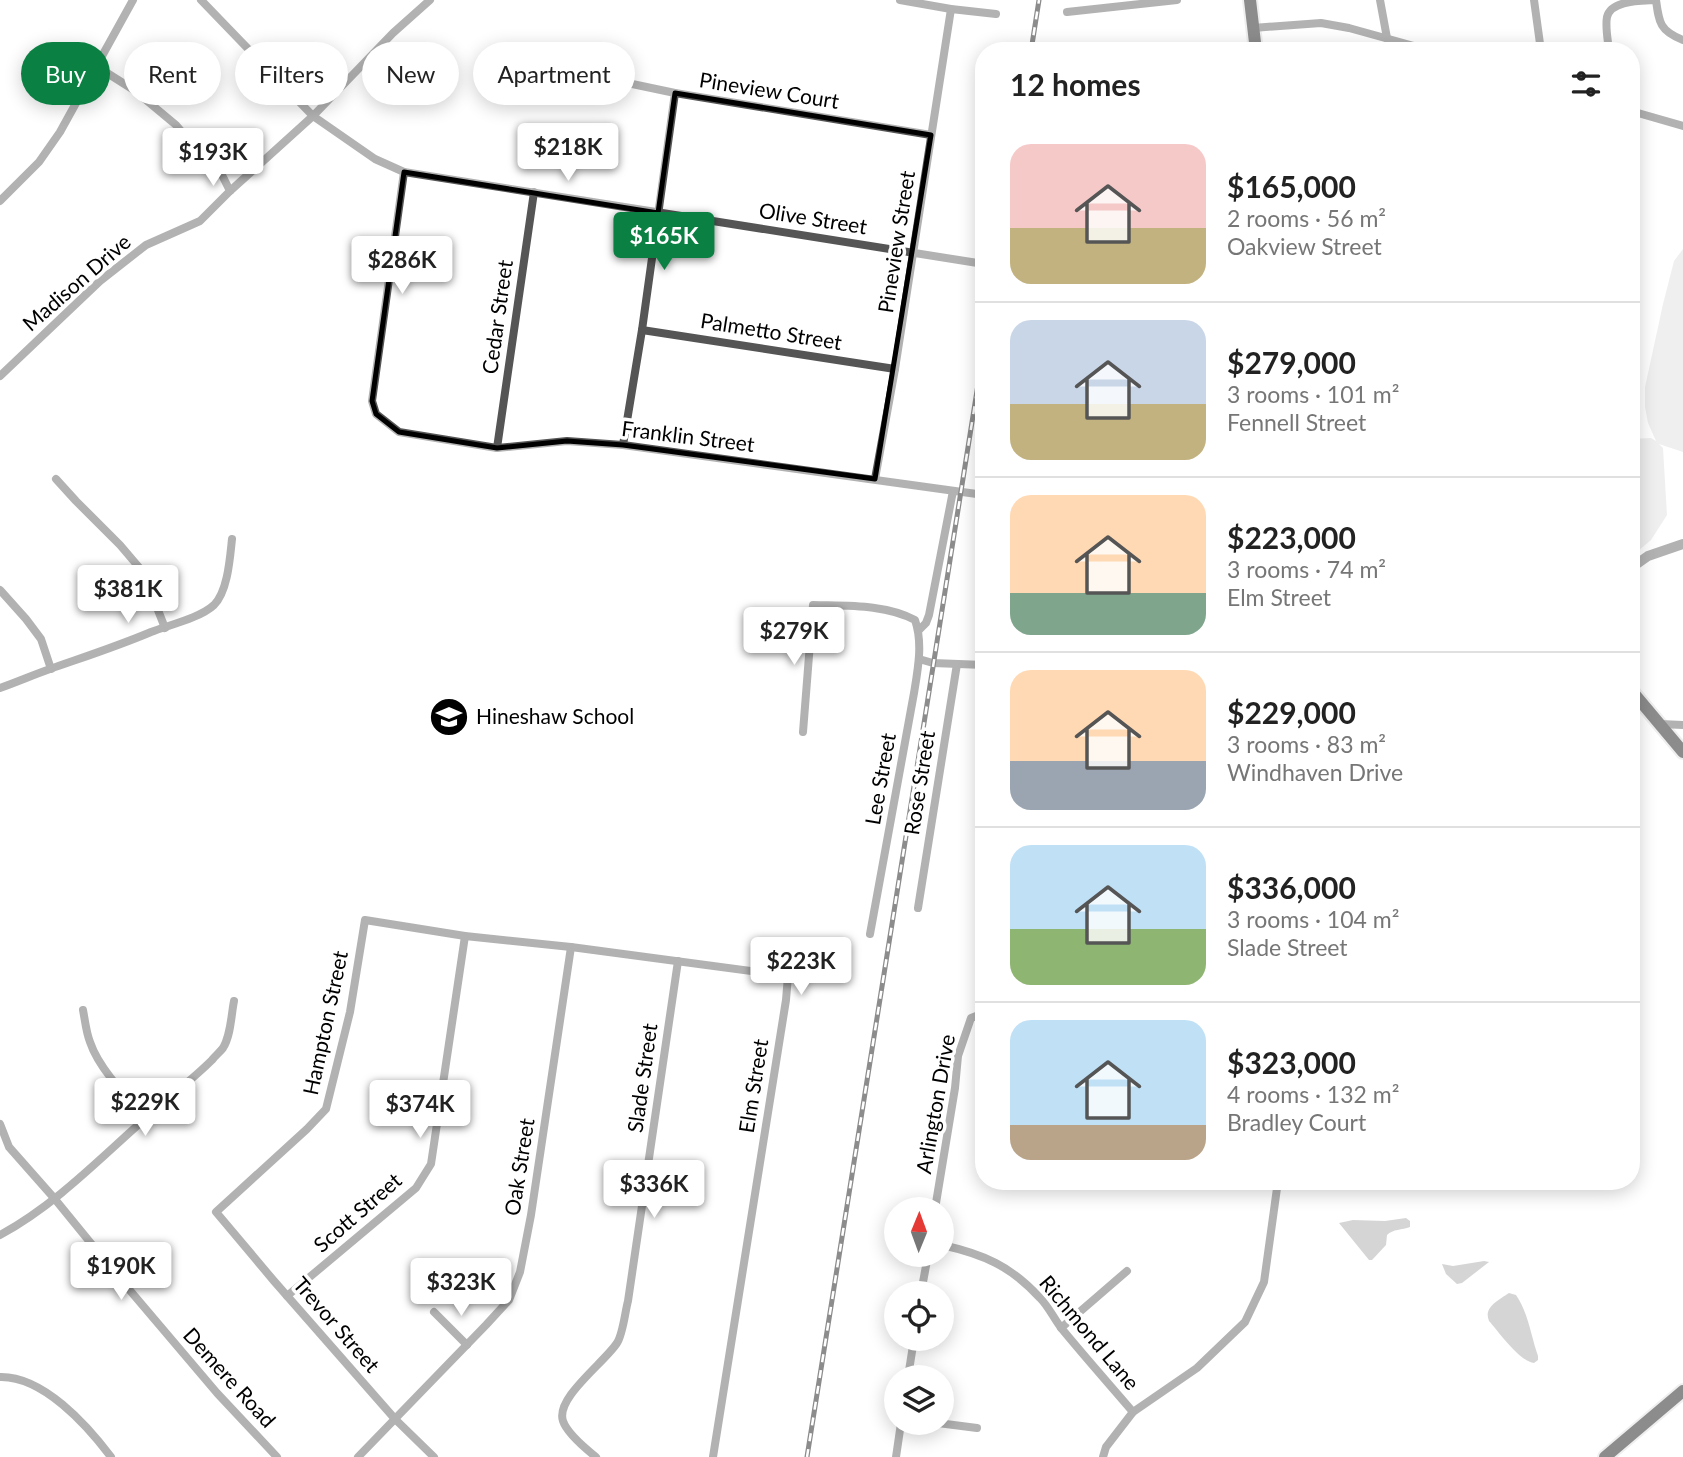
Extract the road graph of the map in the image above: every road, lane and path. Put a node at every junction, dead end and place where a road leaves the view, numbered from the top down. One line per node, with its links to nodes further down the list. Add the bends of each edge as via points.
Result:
1 (133, 0): 16 (street)
2 (201, 0): 26 (street, Olive Street)
3 (430, 0): 26 (street, Madison Drive)
4 (900, 0): 10 (street)
5 (1177, 0): 11 (street)
6 (1250, 0): 13 (main road)
7 (1380, 0): 14 (street)
8 (1534, 0): 19 (street)
9 (1656, 0): 15 (street, via 1661,25); 20 (street, via 1612,7 1606,20)
10 (951, 9): 12 (street); 28 (street, Pineview Street)
11 (1068, 12)
12 (996, 14)
13 (1253, 29): 14 (street, via 1321,23); 17 (main road)
14 (1387, 38): 18 (street)
15 (1683, 40)
16 (109, 42)
17 (1255, 42)
18 (1401, 42)
19 (1540, 42)
20 (1608, 42)
21 (110, 75): 30 (street, via 176,125 221,173)
22 (635, 85): 23 (street, Pineview Court)
23 (675, 93): 28 (street, Pineview Court); 33 (street)
24 (75, 105): 32 (street, via 38,162)
25 (1640, 114): 27 (street)
26 (313, 116): 29 (street, Olive Street, via 375,159); 30 (street, Madison Drive)
27 (1683, 126)
28 (931, 135): 34 (street, Pineview Street)
29 (404, 172): 31 (street, Olive Street); 40 (street, Franklin Street, via 372,401 376,414 399,432)
30 (230, 191): 38 (street, Madison Drive, via 200,221 146,245 100,281)
31 (534, 192): 33 (street, Olive Street); 40 (street, Cedar Street)
32 (0, 201)
33 (658, 213): 34 (street, Olive Street); 36 (street)
34 (912, 253): 35 (street, Olive Street); 37 (street, Pineview Street)
35 (975, 263)
36 (642, 330): 37 (street, Palmetto Street); 39 (street)
37 (895, 369): 42 (street, Pineview Street)
38 (0, 376)
39 (623, 445): 40 (street, Franklin Street, via 567,441); 42 (street, Franklin Street)
40 (497, 447)
41 (56, 479): 49 (street, via 143,572)
42 (875, 479): 43 (street, Franklin Street)
43 (953, 491): 44 (street, Franklin Street); 50 (street, Lee Street, via 929,615)
44 (975, 494)
45 (232, 539): 49 (street, via 220,597 198,615)
46 (1683, 544): 47 (street)
47 (1640, 562)
48 (0, 590): 54 (street, via 41,639)
49 (165, 628): 54 (street)
50 (919, 631): 51 (street, Lee Street); 59 (street, via 915,620 902,613 813,605)
51 (919, 659): 52 (street); 63 (street, Lee Street)
52 (957, 664): 53 (street); 61 (street, Rose Street)
53 (975, 665)
54 (51, 669): 55 (street)
55 (0, 688)
56 (1640, 702): 57 (main road)
57 (1660, 724): 58 (street); 60 (main road)
58 (1683, 724)
59 (803, 732)
60 (1683, 752)
61 (918, 908)
62 (365, 920): 64 (street, Elm Street); 75 (street, Hampton Street, via 350,1012 326,1109)
63 (870, 934)
64 (465, 936): 65 (street, Elm Street); 79 (street, Scott Street, via 431,1164 416,1188)
65 (571, 947): 66 (street, Elm Street); 82 (street, Oak Street, via 520,1272 509,1300)
66 (678, 961): 94 (street, Slade Street, via 619,1342 566,1400 561,1414 564,1424); 95 (street, Elm Street, via 788,976)
67 (234, 1001): 70 (street, via 223,1049)
68 (83, 1010): 70 (street, via 90,1044 101,1063)
69 (975, 1016): 73 (street, Arlington Drive, via 958,1056)
70 (146, 1118): 74 (street)
71 (0, 1124): 74 (street, Demere Road, via 9,1147)
72 (1277, 1190): 85 (street, via 1264,1282 1245,1322 1197,1368)
73 (937, 1197)
74 (54, 1198): 76 (street); 91 (street, Demere Road, via 217,1393)
75 (216, 1212): 79 (street, Trevor Street)
76 (0, 1234)
77 (954, 1248): 81 (street, Richmond Lane, via 987,1258 1018,1278 1041,1299)
78 (1127, 1272): 81 (street)
79 (287, 1296): 86 (street, Trevor Street)
80 (434, 1312): 82 (street)
81 (1061, 1328): 85 (street, Richmond Lane)
82 (467, 1345): 86 (street, Oak Street)
83 (0, 1377): 90 (street, via 42,1389 72,1413)
84 (1683, 1391): 98 (main road)
85 (1133, 1412): 97 (street)
86 (395, 1419): 92 (street, Oak Street); 93 (street, Trevor Street)
87 (954, 1425): 88 (street)
88 (977, 1428)
89 (899, 1435): 96 (street)
90 (111, 1457)
91 (277, 1457)
92 (358, 1457)
93 (434, 1457)
94 (596, 1457)
95 (712, 1457)
96 (896, 1457)
97 (1103, 1457)
98 (1605, 1457)

